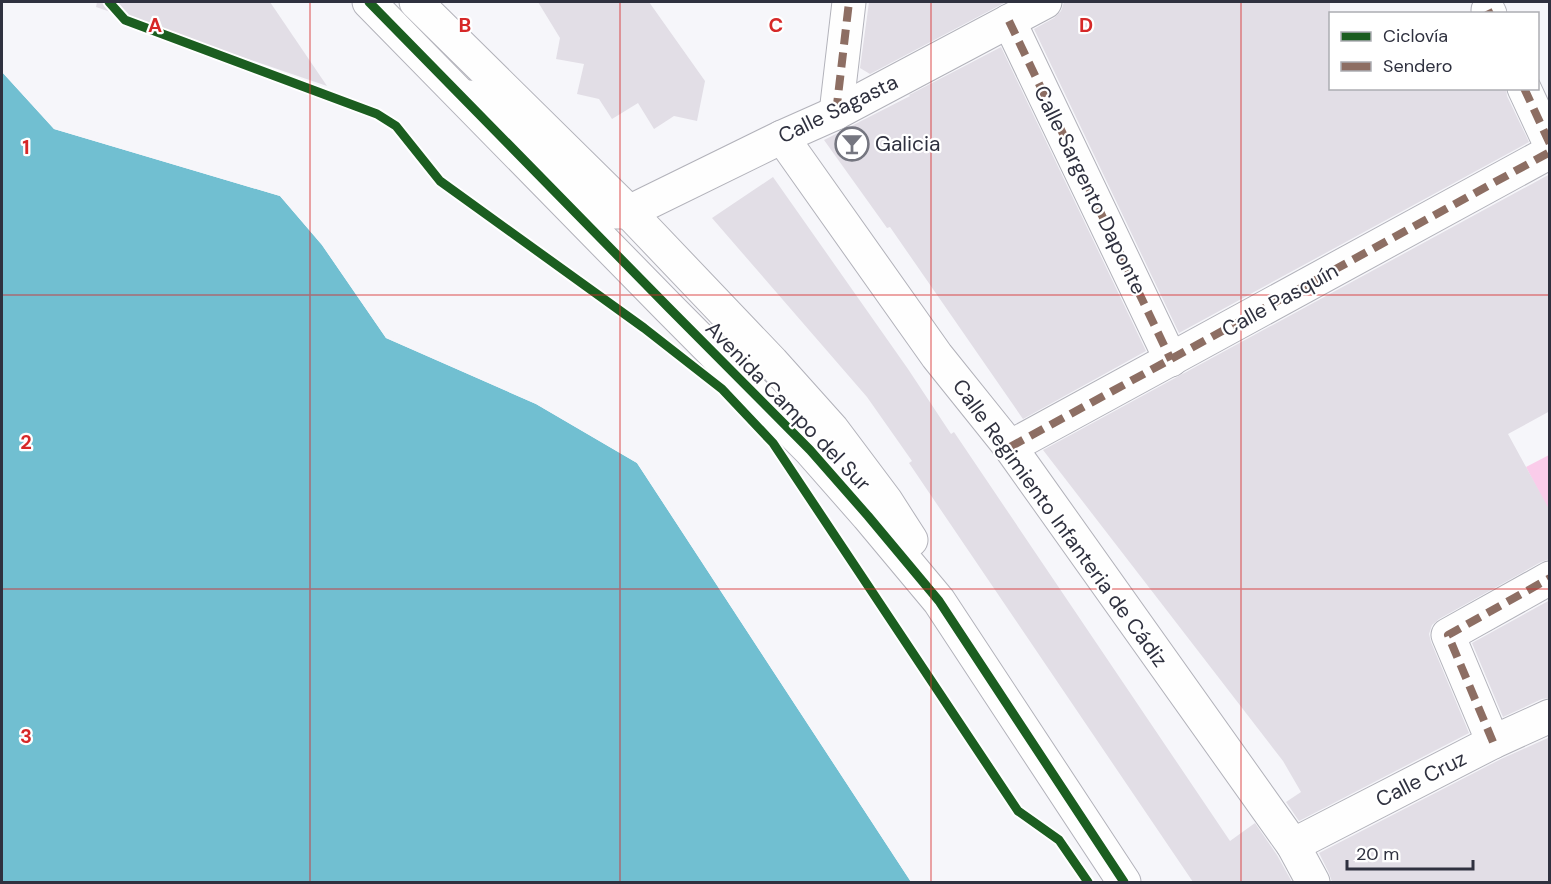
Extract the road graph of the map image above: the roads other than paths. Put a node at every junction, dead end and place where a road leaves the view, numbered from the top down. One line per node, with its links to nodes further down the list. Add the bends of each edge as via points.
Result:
1 (369, 2): 7 (street, Avenida Campo del Sur)
2 (416, 2): 12 (street, Avenida Campo del Sur)
3 (849, 2): 8 (street)
4 (1045, 2): 5 (street, Calle Sagasta)
5 (1009, 21): 8 (street, Calle Sagasta); 13 (street, Calle Sargento Daponte)
6 (1525, 90): 10 (street)
7 (459, 92): 12 (street, via 496,108 602,212); 16 (street, Avenida Campo del Sur, via 810,450)
8 (836, 113): 9 (street, Calle Sagasta)
9 (782, 137): 12 (street, Calle Sagasta); 14 (street, Calle Regimiento Infanteria de Cádiz, via 937,356)
10 (1550, 144)
11 (1550, 152): 13 (street, Calle Pasquín)
12 (629, 212): 16 (street, Avenida Campo del Sur, via 832,429 916,548)
13 (1171, 360): 14 (street, Calle Pasquín)
14 (1010, 447): 19 (street, Calle Regimiento Infanteria de Cádiz)
15 (1550, 578): 18 (street, via 1448,635)
16 (939, 601): 20 (street, Avenida Campo del Sur)
17 (1550, 716): 18 (street, Calle Cruz)
18 (1493, 742): 19 (street, Calle Cruz)
19 (1293, 845): 21 (street, Calle Regimiento Infanteria de Cádiz)
20 (1124, 882)
21 (1313, 882)

